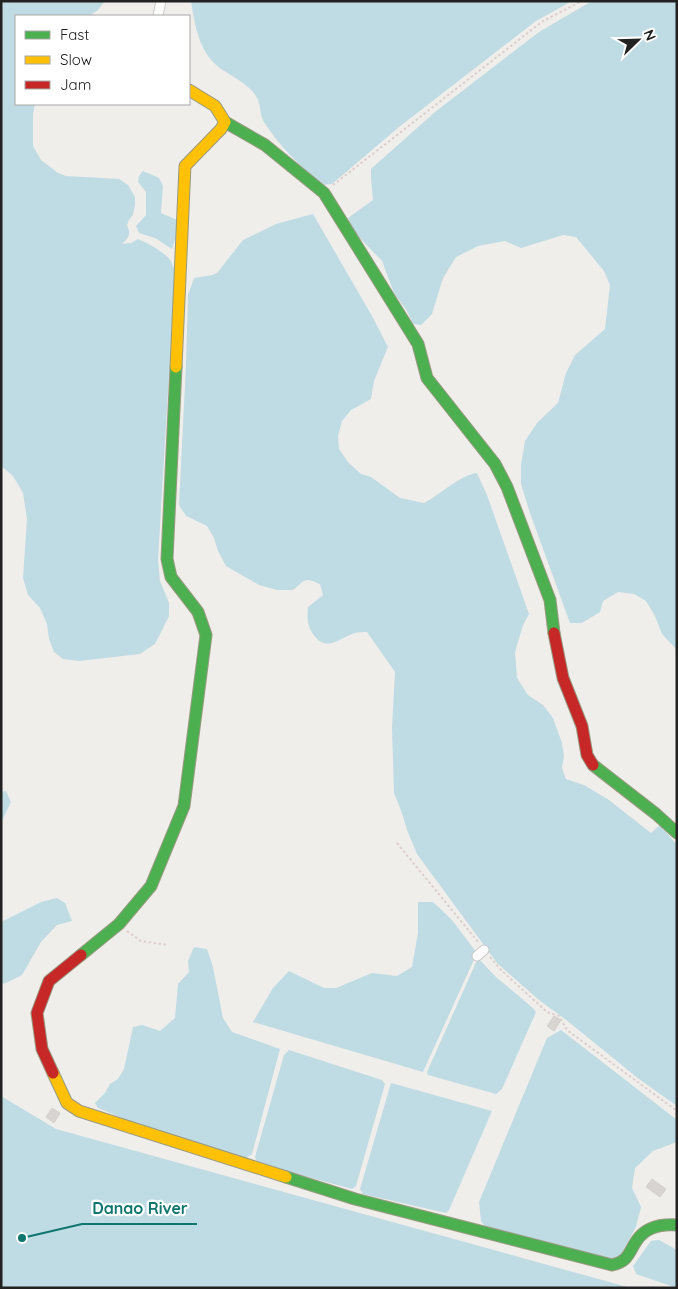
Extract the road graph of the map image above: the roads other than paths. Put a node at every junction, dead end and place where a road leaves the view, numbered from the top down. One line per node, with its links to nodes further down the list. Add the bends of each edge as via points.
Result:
1 (161, 1): 2 (street)
2 (158, 15)
3 (190, 91): 4 (street, via 215,106)
4 (225, 122): 5 (street, via 265,145 324,193 418,344 427,378 495,464 507,488 550,600 563,678 582,726 587,755 595,767); 6 (street, via 185,166 167,559 171,577 198,612 206,635 184,806 150,886 119,924 49,981 37,1013 42,1049 67,1102 79,1112 355,1199 612,1265 626,1259 640,1236 652,1228)
5 (677, 834)
6 (677, 1225)

